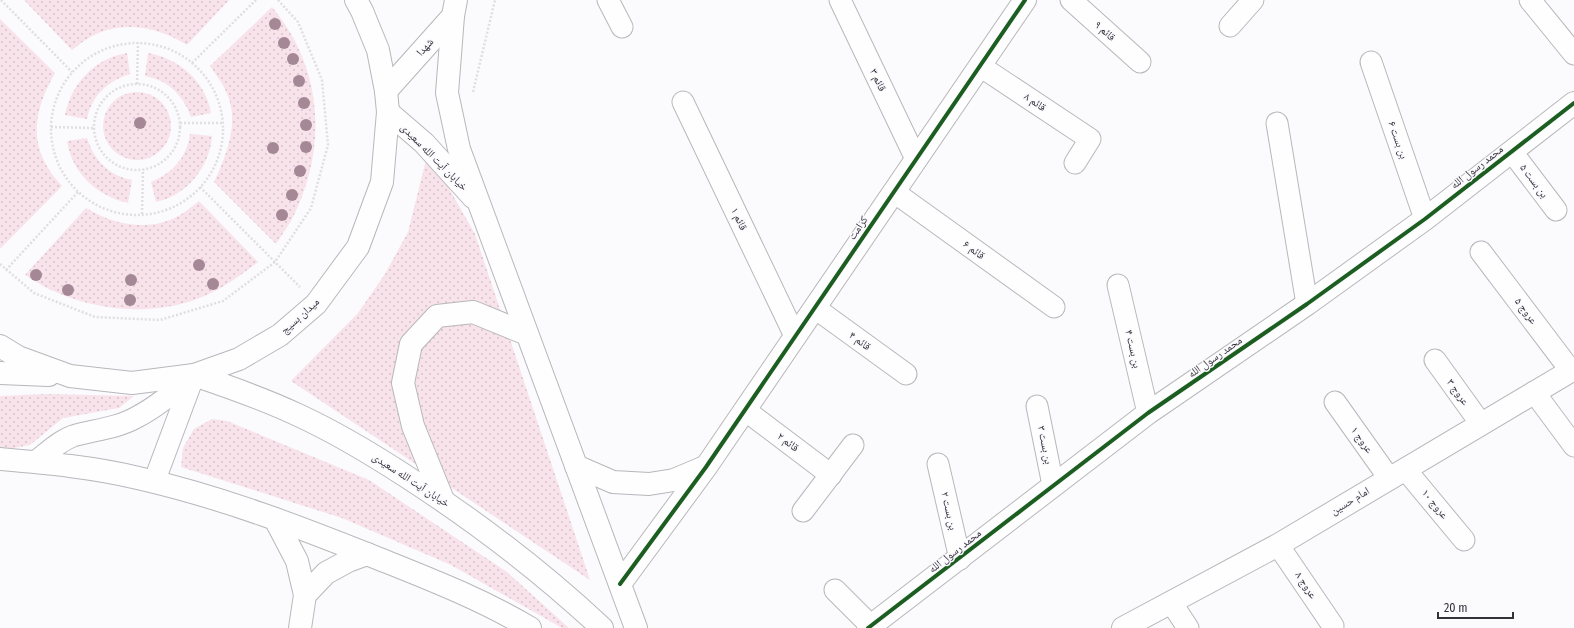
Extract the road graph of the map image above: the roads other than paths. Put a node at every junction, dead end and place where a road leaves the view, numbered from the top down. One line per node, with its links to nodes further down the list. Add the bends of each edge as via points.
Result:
1 (356, 0): 15 (main road, میدان بسیج, via 378,50)
2 (608, 0): 10 (street)
3 (840, 0): 20 (street, قائم ۳)
4 (1025, 0): 14 (main road, کرامت)
5 (1070, 0): 12 (street, قائم ۹)
6 (1253, 0): 9 (street)
7 (1530, 0): 11 (street)
8 (455, 8): 15 (main road, شهدا); 23 (main road, خیابان آیت الله سعیدی, via 447,93 459,149)
9 (1230, 26)
10 (622, 27)
11 (1574, 54)
12 (1140, 62)
13 (1371, 62): 25 (street, بن بست ۶)
14 (980, 66): 20 (main road, کرامت); 21 (street, قائم ۸, via 1090,139)
15 (387, 102): 23 (main road, خیابان آیت الله سعیدی); 38 (main road, میدان بسیج, via 382,182 358,247 316,304 280,335 239,359)
16 (683, 102): 32 (street, قائم ۱)
17 (1574, 103): 19 (main road, محمد رسول الله)
18 (1277, 123): 28 (street)
19 (1512, 152): 24 (street, بن بست ۵); 25 (main road, محمد رسول الله)
20 (916, 160): 22 (main road, کرامت)
21 (1075, 163)
22 (894, 192): 29 (street, قائم ۶); 30 (main road, کرامت)
23 (479, 203): 31 (main road, خیابان آیت الله سعیدی)
24 (1556, 210)
25 (1426, 219): 28 (main road, محمد رسول الله)
26 (1481, 252): 35 (street, عروج ۵)
27 (1118, 285): 44 (street, بن بست ۴)
28 (1307, 304): 44 (main road, محمد رسول الله)
29 (1054, 307)
30 (814, 308): 32 (main road, کرامت); 37 (street, قائم ۴)
31 (527, 334): 51 (main road, خیابان آیت الله سعیدی); 57 (main road, via 473,312 437,316 411,344 403,383 413,426)
32 (795, 336): 43 (main road, کرامت)
33 (0, 346): 39 (main road, میدان بسیج, via 18,357)
34 (1435, 360): 45 (street, عروج ۳)
35 (1572, 370): 40 (main road, امام حسین)
36 (0, 372): 39 (main road)
37 (906, 374)
38 (194, 375): 39 (main road, میدان بسیج, via 132,383); 49 (street, via 137,417 72,437); 55 (street); 57 (main road, خیابان آیت الله سعیدی, via 244,392 300,416 369,453)
39 (70, 376)
40 (1534, 392): 45 (main road, امام حسین); 47 (street)
41 (1335, 402): 53 (street, عروج ۱)
42 (1037, 406): 56 (street, بن بست ۳)
43 (744, 410): 52 (main road, کرامت); 54 (street, قائم ۲)
44 (1148, 413): 56 (main road, محمد رسول الله)
45 (1481, 424): 53 (main road, امام حسین)
46 (853, 445): 54 (street)
47 (1574, 446)
48 (0, 459): 49 (main road)
49 (35, 462): 55 (main road, via 86,468)
50 (938, 464): 63 (street, بن بست ۲)
51 (576, 466): 52 (main road, via 613,482 649,484 674,480); 64 (main road, خیابان آیت الله سعیدی)
52 (706, 467): 64 (main road, کرامت)
53 (1397, 473): 60 (street, عروج ۱۰); 61 (main road, امام حسین)
54 (831, 475): 58 (street)
55 (154, 482): 59 (main road, via 239,505)
56 (1053, 485): 63 (main road, محمد رسول الله)
57 (443, 500): 72 (main road, خیابان آیت الله سعیدی, via 535,568)
58 (803, 511)
59 (275, 519): 62 (main road); 66 (main road, via 297,561)
60 (1464, 540)
61 (1278, 545): 67 (main road, امام حسین); 68 (street, عروج ۸)
62 (367, 554): 66 (main road, via 326,573); 71 (main road, via 457,591 507,614)
63 (960, 559): 69 (main road, محمد رسول الله)
64 (620, 584): 73 (main road, خیابان آیت الله سعیدی)
65 (835, 590): 69 (street)
66 (305, 595): 70 (main road)
67 (1171, 602): 74 (main road, امام حسین); 75 (street)
68 (1333, 626)
69 (870, 627)
70 (300, 628)
71 (530, 628)
72 (602, 628)
73 (636, 628)
74 (1123, 628)
75 (1188, 628)

